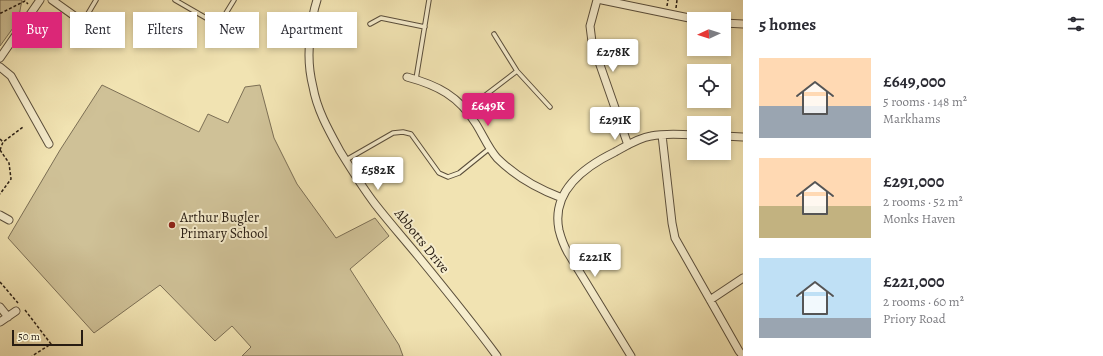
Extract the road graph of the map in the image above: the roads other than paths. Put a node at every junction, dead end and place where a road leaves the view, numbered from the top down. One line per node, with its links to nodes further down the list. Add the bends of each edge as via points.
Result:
1 (40, 0): 18 (street)
2 (52, 0): 11 (street)
3 (96, 0): 10 (lane)
4 (175, 0): 5 (lane, via 213,22 223,18)
5 (234, 0)
6 (317, 0): 32 (street, Abbotts Drive, via 309,48 313,88 324,121)
7 (429, 0): 16 (lane)
8 (597, 0): 30 (street, via 590,26 592,42)
9 (602, 0): 12 (street)
10 (89, 12)
11 (70, 13)
12 (687, 18)
13 (731, 23): 15 (street)
14 (370, 24): 16 (lane, via 380,18)
15 (743, 24)
16 (425, 27): 22 (lane)
17 (494, 34): 20 (lane)
18 (0, 58)
19 (0, 67): 29 (street, via 11,76)
20 (518, 71): 23 (lane); 24 (lane)
21 (407, 77): 22 (street)
22 (416, 80): 24 (street, via 440,89)
23 (550, 107)
24 (466, 110): 31 (street)
25 (687, 134): 26 (street)
26 (662, 135): 30 (street, via 651,136); 37 (street, via 675,238)
27 (731, 136): 28 (street)
28 (743, 137)
29 (49, 144)
30 (628, 145): 33 (street, via 599,160 575,178)
31 (490, 148): 32 (lane, via 459,173 448,177 439,173 411,134 403,132 393,133); 33 (street, via 523,179)
32 (346, 160): 42 (street, Abbotts Drive, via 375,205)
33 (562, 198): 43 (street, via 558,217 563,242)
34 (0, 215): 35 (street)
35 (9, 220)
36 (743, 278): 37 (street)
37 (710, 300): 44 (street)
38 (0, 307): 40 (street)
39 (19, 310): 40 (street)
40 (8, 317): 41 (street)
41 (0, 322)
42 (497, 356)
43 (631, 356)
44 (743, 356)

